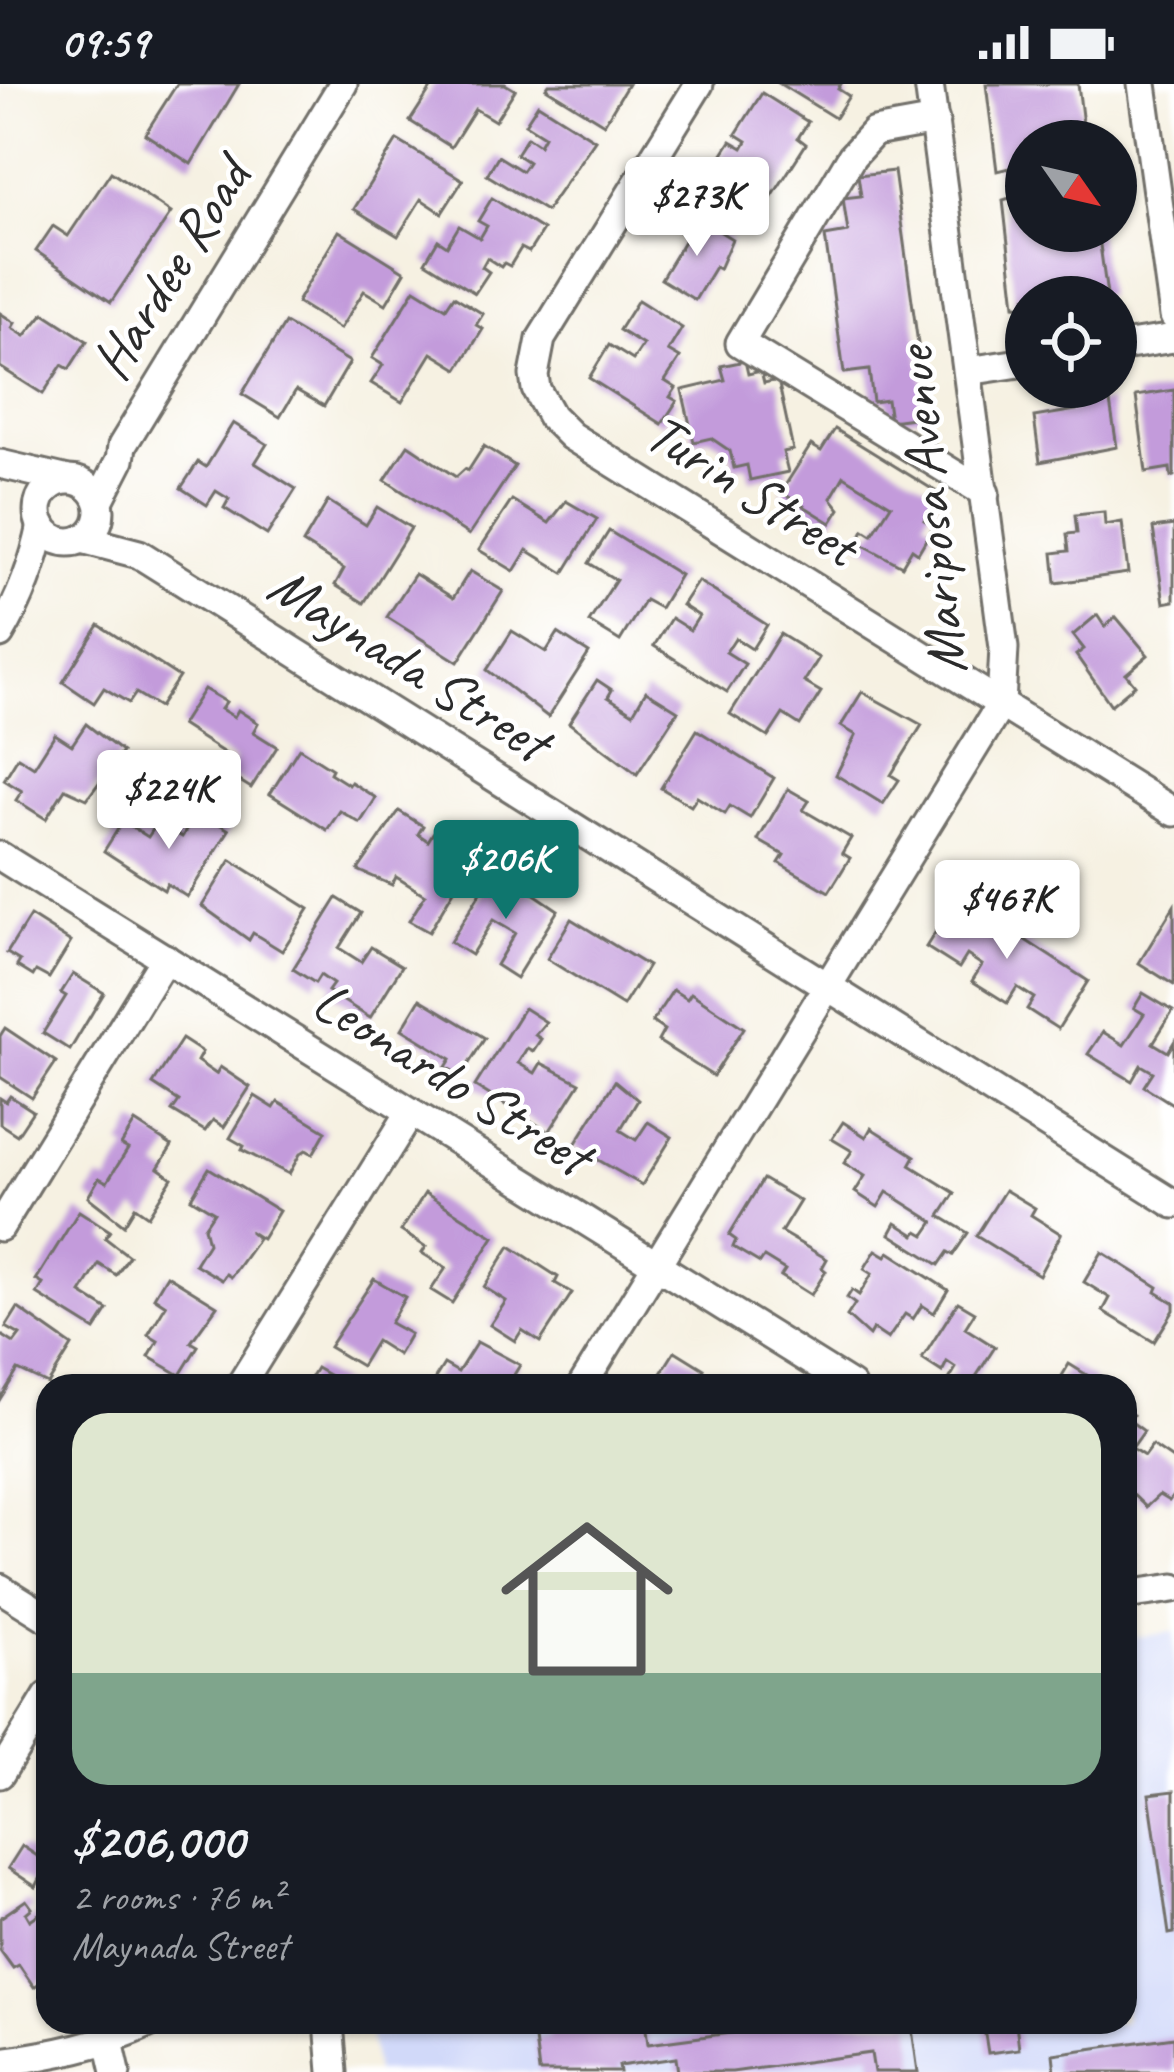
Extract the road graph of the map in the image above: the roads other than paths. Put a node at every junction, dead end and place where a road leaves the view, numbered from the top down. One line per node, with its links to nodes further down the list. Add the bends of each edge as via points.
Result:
1 (343, 84): 11 (street, Hardee Road)
2 (699, 84): 21 (street, Turin Street, via 547,326 536,389 571,436)
3 (929, 84): 5 (street, Mariposa Avenue)
4 (1142, 84): 6 (street)
5 (935, 121): 10 (street, Mariposa Avenue); 14 (street, via 874,132 852,156 740,343)
6 (1174, 316)
7 (1174, 338): 8 (street)
8 (1137, 344)
9 (1005, 365): 10 (street)
10 (968, 371): 14 (street, Mariposa Avenue)
11 (122, 446): 13 (street, Hardee Road); 15 (street, Hardee Road)
12 (2, 466): 13 (street); 16 (street)
13 (69, 479): 15 (street, via 92,488); 16 (street, via 47,488)
14 (985, 493): 21 (street, Mariposa Avenue, via 1004,648)
15 (100, 506): 17 (street, via 98,525); 18 (street, Maynada Street)
16 (40, 520): 17 (street, via 51,536); 19 (street)
17 (77, 541): 18 (street, Maynada Street); 19 (street)
18 (139, 554): 25 (street, Maynada Street)
19 (19, 601): 20 (street)
20 (0, 634)
21 (1001, 704): 22 (street, Turin Street); 25 (street, Mariposa Avenue)
22 (1174, 812)
23 (0, 856): 24 (street, Leonardo Street)
24 (165, 958): 26 (street, Leonardo Street); 28 (street)
25 (827, 984): 27 (street, Maynada Street); 29 (street, Mariposa Avenue)
26 (410, 1113): 29 (street, Leonardo Street); 30 (street)
27 (1174, 1204)
28 (0, 1227)
29 (655, 1265): 31 (street, Mariposa Avenue); 32 (street, Leonardo Street)
30 (247, 1374)
31 (589, 1374)
32 (832, 1374)
33 (0, 1588): 36 (street)
34 (1174, 1588): 35 (street)
35 (1137, 1593)
36 (36, 1610)
37 (36, 1716): 38 (street)
38 (0, 1774)
39 (124, 2034): 41 (street)
40 (330, 2034): 44 (street)
41 (109, 2041): 42 (street); 43 (street)
42 (0, 2062)
43 (116, 2072)
44 (333, 2072)

